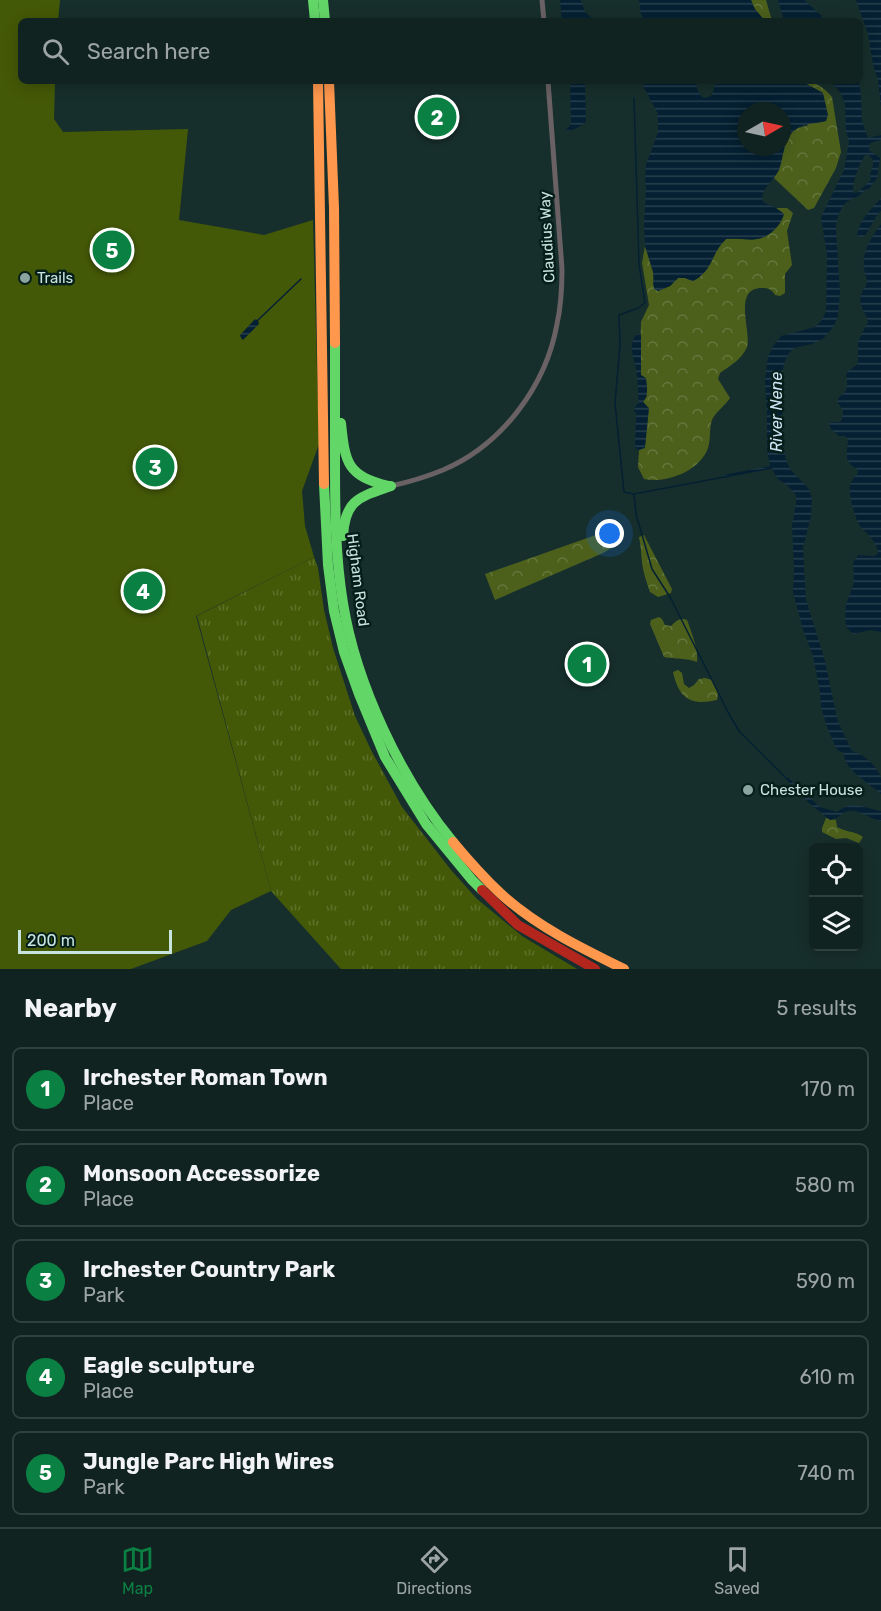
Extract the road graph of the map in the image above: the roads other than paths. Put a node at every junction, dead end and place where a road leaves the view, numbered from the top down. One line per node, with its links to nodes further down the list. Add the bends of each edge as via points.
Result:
1 (313, 0): 4 (highway)
2 (323, 0): 5 (highway)
3 (542, 0): 6 (street)
4 (315, 18)
5 (325, 18)
6 (544, 18)
7 (318, 84): 13 (highway, Higham Road, via 325,522 334,611 344,652 385,757 426,824 472,880 518,925)
8 (329, 84): 10 (highway, Higham Road, via 335,242)
9 (548, 84): 11 (street, Claudius Way, via 562,269 550,353 537,383 503,429 445,469)
10 (334, 360): 11 (highway, via 345,456 361,477); 12 (highway, Higham Road, via 336,521)
11 (391, 486): 12 (highway, via 359,498 343,520)
12 (348, 629): 14 (highway, Higham Road, via 382,725 415,787 454,844 500,893 525,913 569,942)
13 (595, 969)
14 (624, 969)

